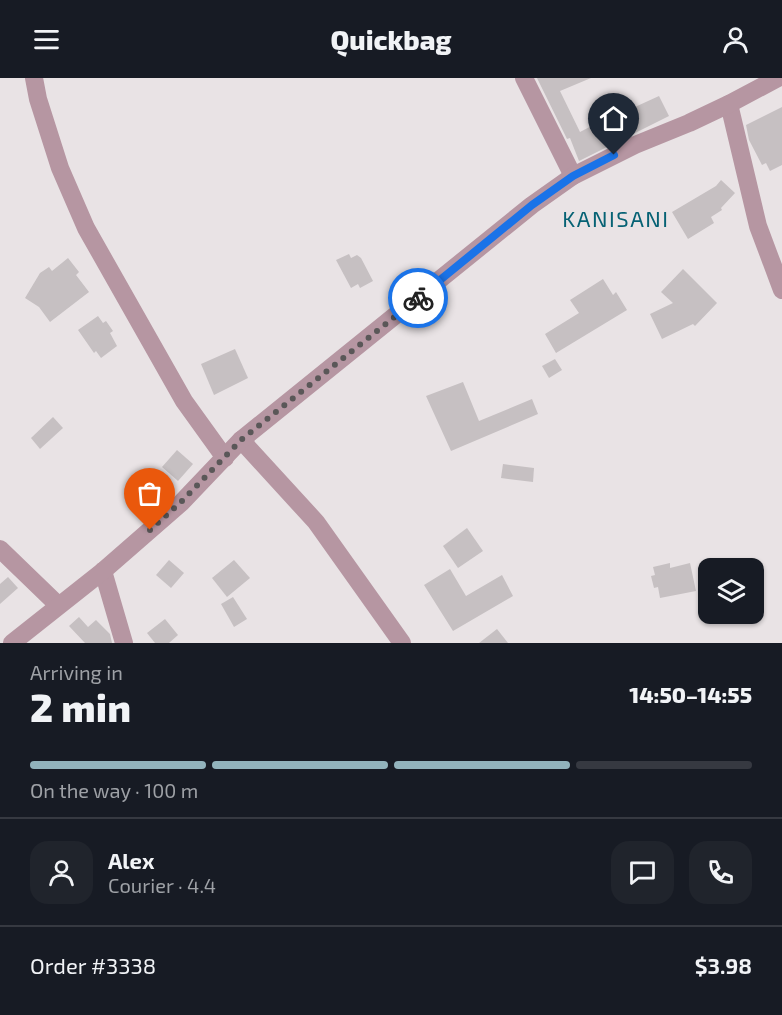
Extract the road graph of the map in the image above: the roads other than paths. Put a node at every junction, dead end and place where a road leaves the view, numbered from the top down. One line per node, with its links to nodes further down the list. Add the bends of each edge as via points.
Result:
1 (34, 78): 8 (street, via 60,168 86,228 184,401)
2 (524, 78): 5 (street)
3 (778, 78): 4 (street)
4 (729, 104): 5 (street); 6 (street, via 758,226)
5 (573, 176): 7 (street)
6 (782, 291)
7 (241, 440): 8 (street); 14 (street, via 316,522)
8 (225, 458): 10 (street)
9 (0, 549): 11 (street)
10 (103, 571): 11 (street); 13 (street)
11 (58, 605): 12 (street)
12 (12, 643)
13 (124, 643)
14 (402, 643)

